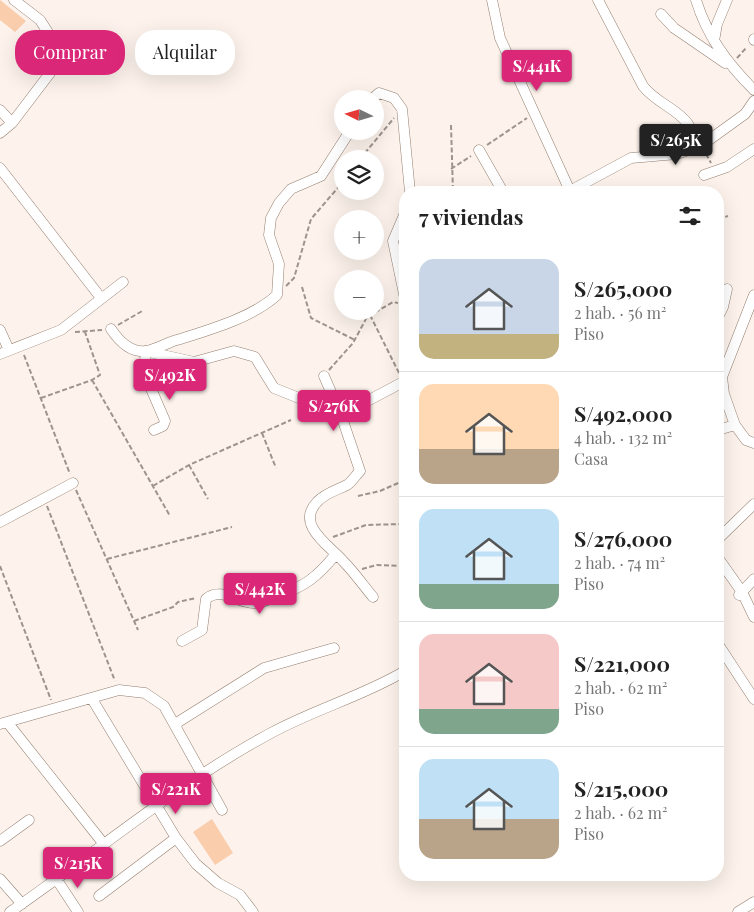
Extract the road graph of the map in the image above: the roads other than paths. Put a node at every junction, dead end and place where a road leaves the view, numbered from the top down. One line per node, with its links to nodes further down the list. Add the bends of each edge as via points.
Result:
1 (14, 0): 13 (street, via 40,20 63,56)
2 (492, 0): 23 (street, via 500,38 533,114)
3 (598, 0): 16 (street, via 643,86 652,98 684,120)
4 (696, 0): 7 (street)
5 (727, 0): 7 (street)
6 (661, 14): 8 (street, via 674,28)
7 (714, 41): 8 (street)
8 (730, 66): 9 (street)
9 (754, 90)
10 (384, 94): 21 (street, via 394,98 402,109)
11 (754, 101): 16 (street, via 746,114)
12 (0, 110): 13 (street)
13 (12, 122): 14 (street)
14 (0, 134)
15 (344, 140): 34 (street, via 321,176 291,189 278,203 271,218 269,235 279,264 277,295 266,305 209,330)
16 (700, 145): 24 (street, via 677,154 631,158)
17 (754, 148): 20 (street, via 727,167)
18 (479, 150): 22 (street)
19 (0, 168): 30 (street)
20 (704, 175)
21 (409, 186)
22 (500, 186)
23 (570, 186)
24 (582, 186)
25 (399, 226): 26 (street, via 392,241)
26 (399, 272)
27 (123, 282): 30 (street)
28 (727, 289): 31 (street)
29 (754, 295): 36 (street)
30 (101, 298): 35 (street, via 61,330)
31 (724, 303)
32 (111, 329): 34 (street, via 125,345)
33 (0, 330): 35 (street)
34 (145, 351): 40 (street, via 194,362 234,351 255,357 274,388); 43 (street, via 146,377 165,421 163,426)
35 (4, 352)
36 (724, 372)
37 (324, 376): 40 (street)
38 (399, 384): 40 (street)
39 (724, 396): 41 (street)
40 (341, 415): 49 (street, via 360,470 348,484 316,502 310,522 322,542)
41 (735, 425): 42 (street); 44 (street, via 746,440)
42 (724, 428)
43 (154, 430)
44 (754, 443)
45 (73, 483): 47 (street)
46 (754, 504): 48 (street)
47 (0, 522)
48 (724, 533)
49 (336, 554): 53 (street); 55 (street, via 320,574 300,588 256,603 224,594 210,596 206,599 202,630)
50 (724, 568): 52 (street)
51 (754, 580): 52 (street)
52 (740, 594): 54 (street)
53 (373, 597)
54 (754, 617)
55 (182, 641)
56 (334, 648): 62 (street, via 264,668)
57 (724, 653): 59 (street)
58 (399, 675): 63 (street, via 272,732)
59 (754, 699)
60 (92, 700): 61 (street); 62 (street, via 119,690 138,691 156,698); 64 (street)
61 (4, 723): 69 (street)
62 (175, 724): 63 (street)
63 (202, 774): 64 (street); 65 (street)
64 (155, 805): 67 (street); 69 (street)
65 (222, 810)
66 (29, 820): 68 (street)
67 (176, 838): 72 (street); 77 (street, via 196,864 218,883 240,895)
68 (0, 841)
69 (103, 843): 71 (street)
70 (0, 879): 74 (street)
71 (57, 880): 74 (street); 76 (street)
72 (99, 896)
73 (754, 902): 78 (street)
74 (22, 904): 75 (street)
75 (10, 912)
76 (78, 912)
77 (253, 912)
78 (738, 912)

